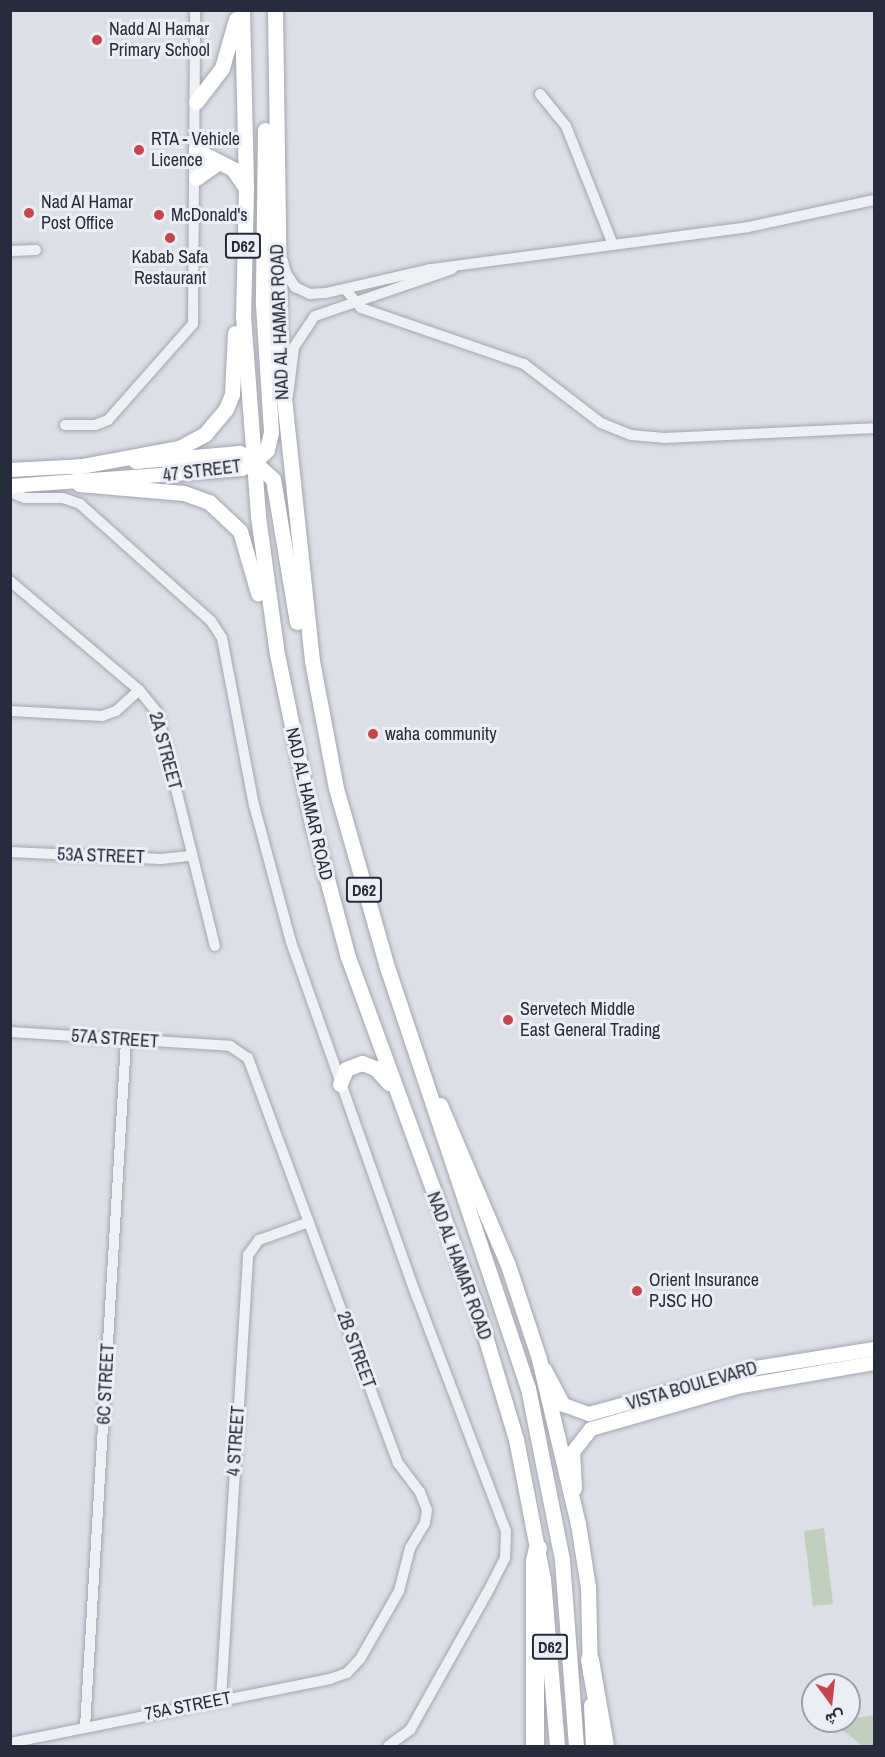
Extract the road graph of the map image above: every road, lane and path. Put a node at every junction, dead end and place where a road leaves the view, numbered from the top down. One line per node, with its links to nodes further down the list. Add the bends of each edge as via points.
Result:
1 (195, 10): 6 (street)
2 (240, 10): 6 (main road, via 222,68); 10 (main road, NAD AL HAMAR ROAD / D62)
3 (267, 10): 23 (main road, via 263,304 271,432 267,450)
4 (274, 10): 11 (main road, NAD AL HAMAR ROAD / D62)
5 (540, 94): 13 (street, via 566,126)
6 (196, 102): 7 (street)
7 (196, 150): 8 (main road); 9 (street)
8 (219, 162): 9 (main road); 10 (main road, via 232,169)
9 (196, 178): 21 (street, via 195,315 189,332 114,415 95,425)
10 (246, 188): 16 (main road, NAD AL HAMAR ROAD / D62)
11 (276, 192): 18 (street, via 284,265 290,281 310,294); 20 (main road, NAD AL HAMAR ROAD / D62, via 277,309)
12 (874, 200): 13 (street, via 772,223)
13 (613, 245): 17 (street)
14 (36, 250): 15 (street)
15 (10, 251)
16 (243, 251): 23 (main road, NAD AL HAMAR ROAD / D62, via 243,316); 24 (main road, via 236,267 235,377 229,402 216,424 178,448)
17 (458, 267): 18 (street, via 409,273); 19 (street)
18 (346, 290): 19 (street)
19 (353, 302): 20 (street, via 315,316 298,335); 22 (street, via 366,310 524,364 601,423 632,435 664,438)
20 (284, 408): 33 (main road, NAD AL HAMAR ROAD / D62, via 303,596)
21 (65, 426)
22 (874, 428)
23 (254, 462): 24 (street, 47 STREET, via 240,453); 26 (street, 47 STREET, via 242,469); 30 (main road, NAD AL HAMAR ROAD / D62); 33 (main road, via 270,472 276,490 294,609 317,720)
24 (76, 467): 25 (street, 47 STREET)
25 (10, 470)
26 (79, 483): 27 (street, 47 STREET); 30 (main road, via 184,493 220,509 245,540 262,615)
27 (10, 486)
28 (10, 492): 41 (street, via 25,498 63,498 80,504 217,629 225,647 270,870)
29 (10, 581): 31 (street, 2A STREET)
30 (277, 654): 42 (main road, NAD AL HAMAR ROAD / D62, via 323,868 348,957)
31 (139, 690): 32 (street, via 116,711 102,716); 35 (street, 2A STREET, via 160,719)
32 (10, 711)
33 (328, 750): 40 (main road, NAD AL HAMAR ROAD / D62, via 346,830)
34 (10, 852): 35 (street, 53A STREET, via 161,859)
35 (191, 856): 36 (street, 2A STREET)
36 (215, 946)
37 (10, 1032): 38 (street, 57A STREET)
38 (126, 1041): 39 (street, 57A STREET); 54 (street, 6C STREET)
39 (220, 1046): 43 (street, 2B STREET, via 230,1046 248,1058)
40 (422, 1081): 45 (main road, via 443,1110 487,1213); 59 (main road, NAD AL HAMAR ROAD / D62, via 495,1283 536,1420 563,1569)
41 (340, 1084): 42 (main road, via 346,1069 362,1063 375,1068); 56 (street, via 507,1538 499,1571 410,1730)
42 (394, 1088): 50 (main road, NAD AL HAMAR ROAD / D62, via 491,1353 520,1457)
43 (309, 1222): 51 (street, 2B STREET, via 398,1463 420,1492 427,1510 425,1522 410,1548 399,1591); 53 (street, 4 STREET, via 259,1240 248,1255)
44 (874, 1349): 47 (street, VISTA BOULEVARD, via 756,1368)
45 (539, 1359): 47 (street, VISTA BOULEVARD, via 561,1401 577,1413 595,1413); 49 (main road)
46 (874, 1363): 48 (street, VISTA BOULEVARD, via 768,1380)
47 (667, 1392): 48 (street)
48 (662, 1408): 49 (street, VISTA BOULEVARD, via 597,1427 582,1437 572,1458)
49 (578, 1524): 52 (main road, via 588,1587)
50 (538, 1548): 57 (highway); 58 (main road, NAD AL HAMAR ROAD / D62, via 549,1626)
51 (360, 1659): 53 (street, 75A STREET, via 336,1678)
52 (590, 1660): 60 (main road); 61 (highway)
53 (221, 1699): 54 (street, 75A STREET)
54 (85, 1727): 55 (street, 75A STREET)
55 (10, 1743)
56 (388, 1746)
57 (535, 1746)
58 (557, 1746)
59 (576, 1746)
60 (593, 1746)
61 (605, 1746)

